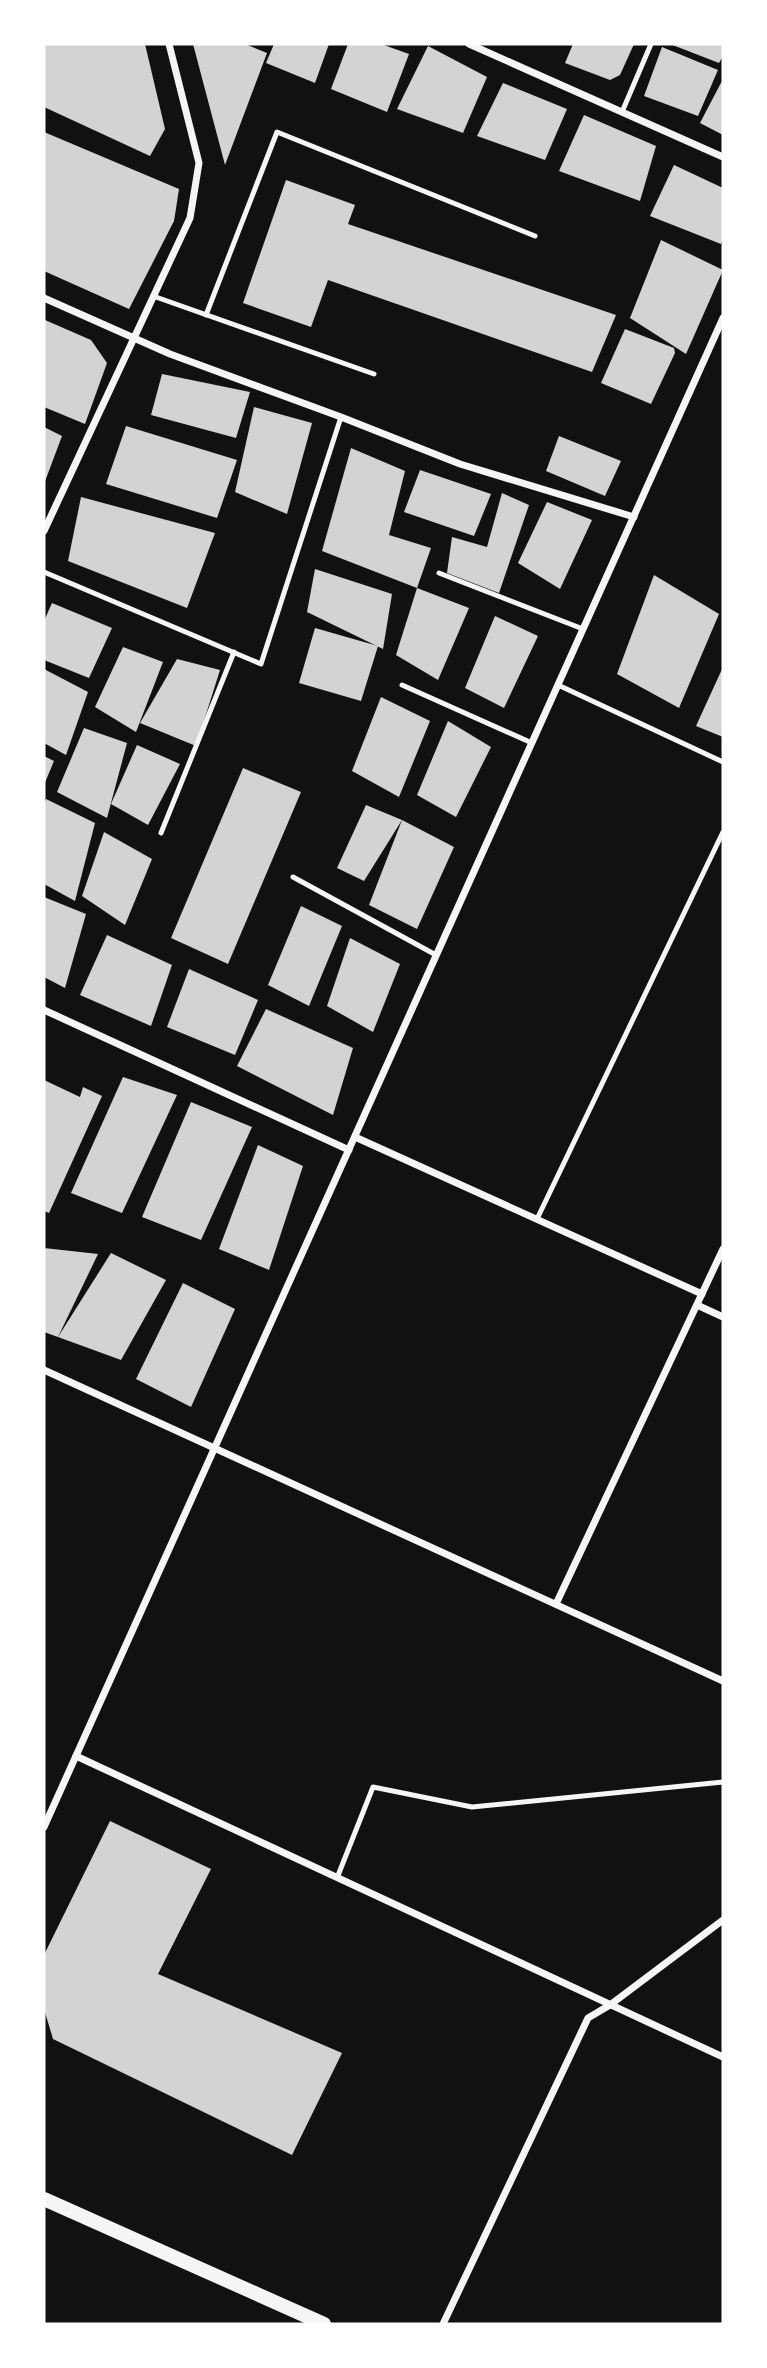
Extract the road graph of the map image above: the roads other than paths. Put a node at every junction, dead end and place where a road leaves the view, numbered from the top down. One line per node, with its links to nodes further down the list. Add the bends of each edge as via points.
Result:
1 (169, 44): 8 (street, via 199,163 190,218)
2 (469, 44): 4 (street)
3 (651, 44): 5 (lane)
4 (488, 48): 5 (street)
5 (622, 112): 6 (street)
6 (723, 157)
7 (535, 236): 10 (lane, via 277,132)
8 (153, 296): 10 (lane); 12 (street)
9 (44, 299): 12 (street)
10 (206, 315): 13 (lane)
11 (723, 318): 15 (street)
12 (132, 338): 14 (street); 16 (street)
13 (374, 374)
14 (341, 417): 15 (street, via 460,464); 20 (lane, via 261,664)
15 (634, 517): 19 (street)
16 (44, 531)
17 (44, 572): 20 (lane)
18 (439, 573): 19 (lane)
19 (583, 629): 22 (street)
20 (234, 652): 26 (lane)
21 (402, 685): 23 (lane)
22 (558, 685): 23 (street); 24 (lane)
23 (532, 743): 28 (street)
24 (723, 762)
25 (723, 832): 32 (lane)
26 (161, 833)
27 (293, 877): 28 (lane)
28 (436, 955): 30 (street)
29 (44, 1010): 31 (street)
30 (355, 1137): 31 (street); 32 (street)
31 (349, 1150): 38 (street)
32 (537, 1219): 34 (street)
33 (723, 1249): 34 (street)
34 (702, 1294): 35 (street)
35 (697, 1305): 36 (street); 39 (street)
36 (723, 1317)
37 (44, 1370): 38 (street)
38 (214, 1448): 39 (street); 41 (street)
39 (556, 1604): 40 (street)
40 (723, 1681)
41 (76, 1756): 43 (street); 44 (street)
42 (723, 1782): 44 (lane, via 472,1807 373,1787)
43 (44, 1827)
44 (337, 1878): 46 (street)
45 (723, 1920): 46 (street)
46 (610, 2005): 47 (street); 50 (street, via 588,2018)
47 (723, 2057)
48 (44, 2199): 49 (main road)
49 (324, 2324)
50 (443, 2324)

